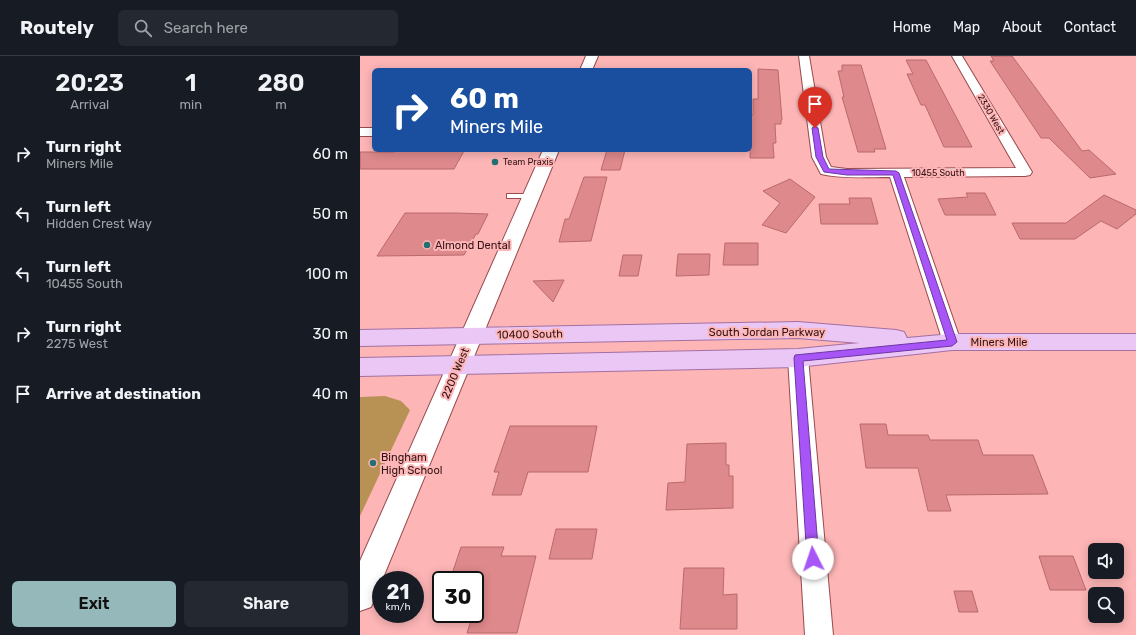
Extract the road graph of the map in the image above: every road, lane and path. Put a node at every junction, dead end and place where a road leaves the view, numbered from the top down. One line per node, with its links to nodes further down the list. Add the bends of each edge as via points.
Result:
1 (592, 56): 4 (street)
2 (804, 56): 9 (street, 10455 South, via 819,157 826,171)
3 (957, 56): 8 (street, 2330 West)
4 (587, 68)
5 (360, 132): 6 (street)
6 (372, 132)
7 (550, 152): 11 (street, 2200 West, via 520,196)
8 (1025, 172): 9 (street, 10455 South)
9 (896, 173): 13 (street)
10 (701, 332): 11 (main road, 10400 South); 13 (main road, South Jordan Parkway, via 798,330)
11 (471, 335): 12 (main road, 10400 South); 16 (street, 2200 West)
12 (360, 338)
13 (952, 342): 14 (main road, Miners Mile); 15 (main road, Miners Mile)
14 (1136, 342)
15 (798, 358): 16 (main road, Miners Mile); 19 (street)
16 (458, 365): 17 (main road); 18 (street, 2200 West)
17 (360, 367)
18 (360, 596)
19 (819, 635)

